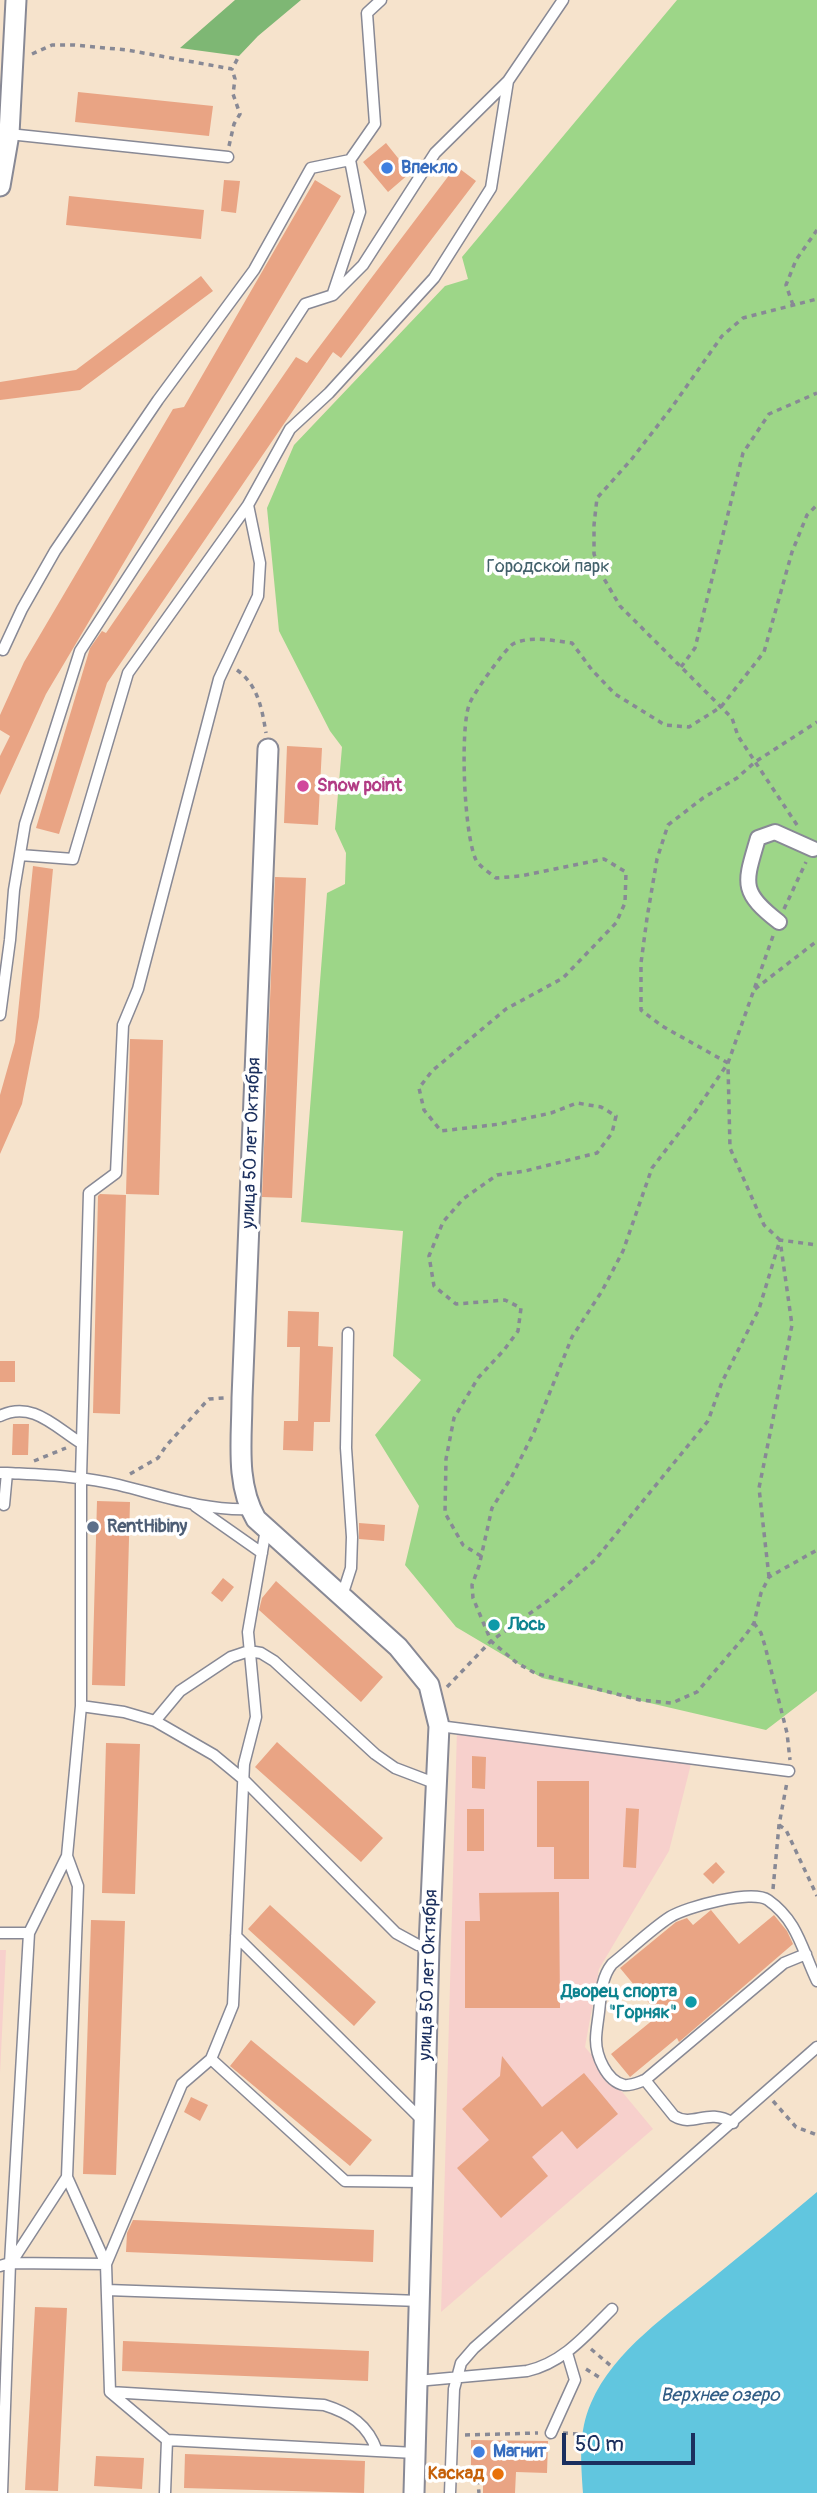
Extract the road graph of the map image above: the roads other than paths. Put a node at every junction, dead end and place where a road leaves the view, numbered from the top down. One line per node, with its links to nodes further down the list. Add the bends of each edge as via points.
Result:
1 (16, 0): 5 (street)
2 (381, 0): 7 (lane, via 367,13 374,124)
3 (563, 0): 4 (lane)
4 (508, 81): 9 (lane, via 435,153 363,265); 10 (lane, via 491,188 434,278 290,429)
5 (9, 134): 6 (lane); 8 (street)
6 (229, 158)
7 (350, 160): 9 (lane, via 360,212); 11 (lane, via 310,168 254,270 55,551)
8 (0, 186)
9 (332, 295): 14 (lane, via 305,304 80,651 25,824)
10 (248, 505): 14 (lane, via 128,673 73,859); 19 (lane, via 260,563 258,596 219,680 138,989 122,1026 116,1173 89,1193)
11 (3, 650)
12 (268, 749): 24 (street, улица 50 лет Октября, via 242,1398 242,1481)
13 (813, 849): 15 (street, via 775,832 758,838 747,884 757,905)
14 (20, 855): 16 (lane)
15 (779, 922)
16 (0, 1015)
17 (348, 1333): 27 (lane, via 346,1448 352,1537 351,1568)
18 (0, 1416): 19 (lane, via 10,1411 34,1412)
19 (81, 1443): 21 (lane)
20 (4, 1473): 21 (lane); 22 (lane)
21 (80, 1478): 23 (lane); 29 (lane)
22 (4, 1505)
23 (195, 1506): 24 (lane); 26 (lane)
24 (251, 1510): 25 (street, улица 50 лет Октября)
25 (266, 1529): 26 (lane); 27 (street, улица 50 лет Октября)
26 (262, 1553): 28 (lane)
27 (342, 1597): 31 (street, улица 50 лет Октября, via 398,1647 429,1685)
28 (248, 1651): 30 (lane, via 180,1691); 33 (lane, via 256,1717); 34 (lane, via 274,1661 375,1754 395,1768)
29 (81, 1706): 30 (lane); 35 (lane)
30 (155, 1721): 33 (lane, via 214,1755)
31 (439, 1726): 32 (lane); 34 (street, улица 50 лет Октября)
32 (789, 1771)
33 (243, 1779): 38 (lane); 39 (lane, via 396,1933)
34 (436, 1784): 39 (street, улица 50 лет Октября)
35 (67, 1856): 37 (lane); 47 (lane, via 78,1886)
36 (0, 1933): 37 (lane)
37 (29, 1933): 50 (lane)
38 (236, 1936): 43 (lane, via 233,2005); 45 (lane)
39 (429, 1946): 45 (street, улица 50 лет Октября)
40 (806, 1954): 41 (lane); 44 (lane, via 784,1963); 44 (lane, via 795,1928 762,1897 744,1896 671,1916 612,1964 602,1986 597,2056 615,2081 624,2085)
41 (817, 1981)
42 (817, 2047): 46 (lane)
43 (211, 2059): 48 (lane, via 345,2181); 49 (lane, via 181,2084)
44 (645, 2080): 46 (lane, via 680,2120 717,2115)
45 (424, 2122): 48 (street, улица 50 лет Октября)
46 (733, 2123): 55 (lane, via 474,2348 461,2363)
47 (67, 2177): 49 (lane); 50 (lane)
48 (424, 2182): 52 (street, улица 50 лет Октября)
49 (106, 2264): 50 (lane); 51 (lane)
50 (5, 2265): 62 (lane)
51 (107, 2290): 52 (lane); 57 (lane)
52 (420, 2301): 56 (street, улица 50 лет Октября)
53 (612, 2309): 54 (lane)
54 (567, 2353): 55 (lane, via 534,2369); 58 (lane, via 575,2380)
55 (457, 2377): 56 (lane); 65 (lane)
56 (417, 2381): 61 (street, улица 50 лет Октября)
57 (110, 2392): 59 (lane); 60 (lane, via 324,2405 341,2410 366,2429)
58 (551, 2433)
59 (167, 2440): 60 (lane); 63 (lane)
60 (377, 2451): 61 (lane)
61 (415, 2453): 64 (street, улица 50 лет Октября)
62 (2, 2493)
63 (165, 2493)
64 (414, 2493)
65 (450, 2493)

